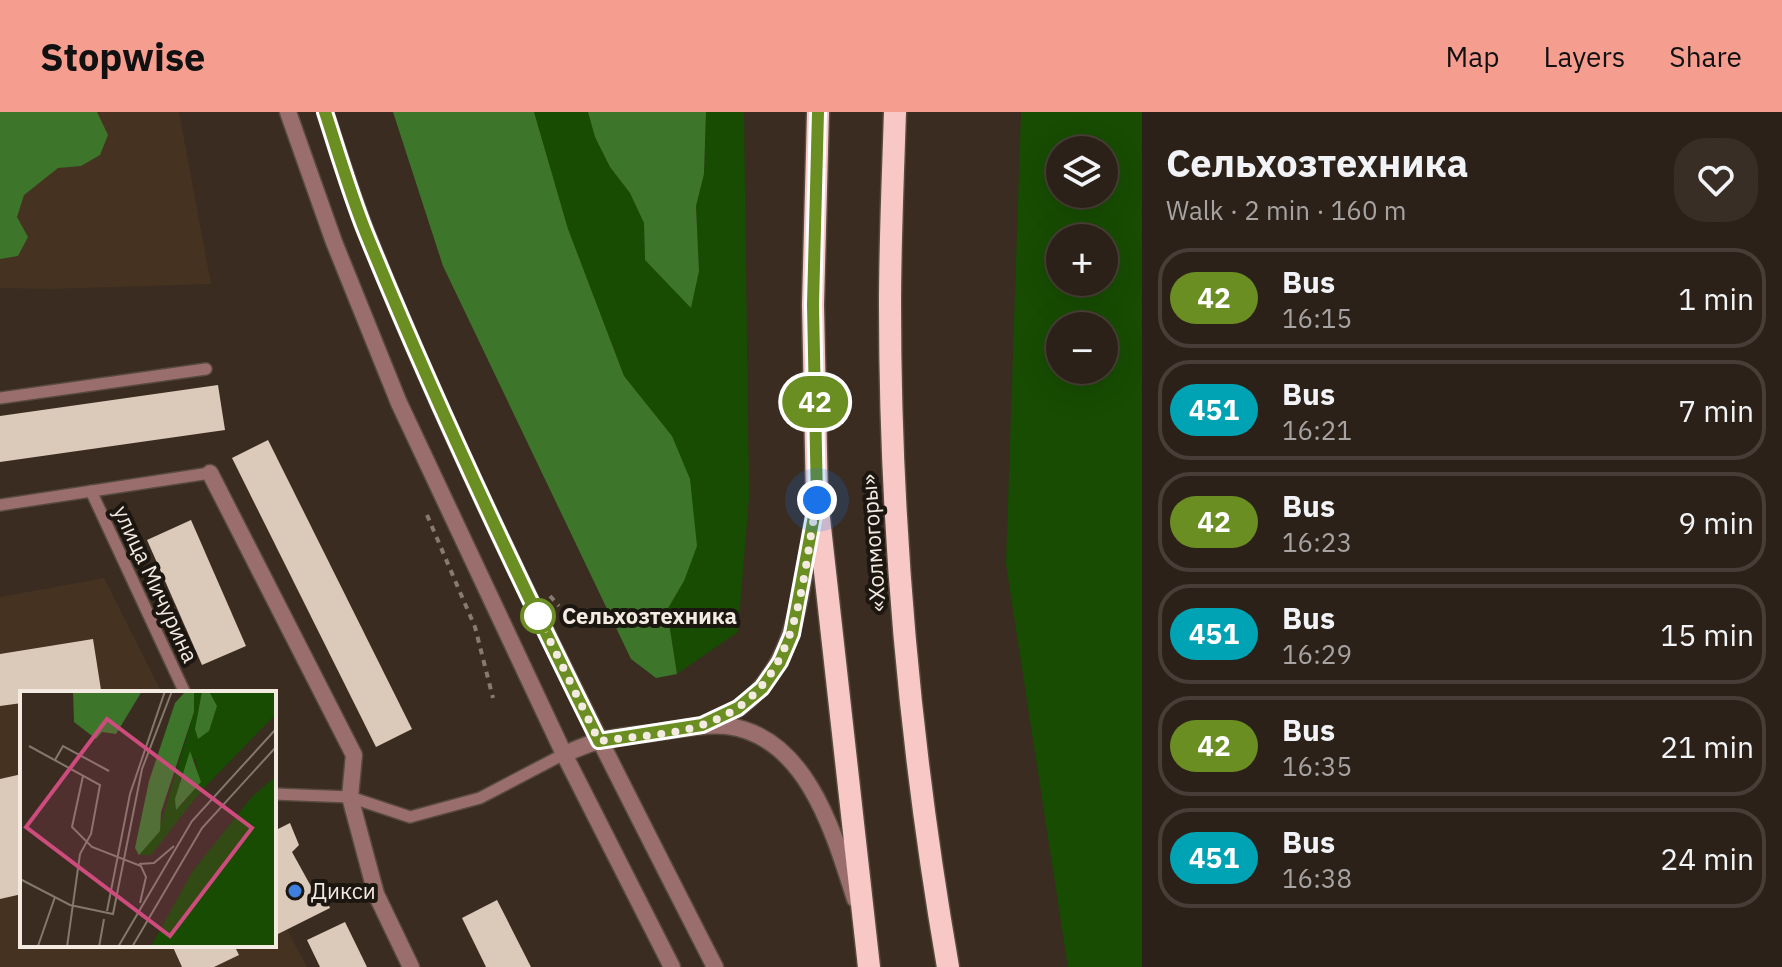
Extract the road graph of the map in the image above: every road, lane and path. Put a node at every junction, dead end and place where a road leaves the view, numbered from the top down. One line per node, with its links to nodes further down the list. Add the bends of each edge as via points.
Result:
1 (288, 112): 16 (street, via 399,403)
2 (325, 112): 15 (street, via 365,230 432,387)
3 (818, 112): 9 (highway, via 813,305)
4 (895, 112): 24 (highway, «Холмогоры», via 890,305 895,496 909,686)
5 (206, 369): 6 (lane)
6 (0, 398)
7 (210, 473): 8 (lane); 18 (street, via 354,755)
8 (91, 491): 10 (lane); 12 (lane, улица Мичурина)
9 (817, 500): 14 (street, via 792,634 780,662 762,688 738,708); 19 (highway)
10 (0, 505)
11 (427, 515): 13 (path, via 475,627)
12 (184, 691)
13 (493, 698)
14 (702, 725): 15 (street); 19 (street, via 729,726 763,737 794,763 836,840)
15 (599, 741): 16 (street); 22 (street)
16 (564, 754): 18 (lane, via 480,798 410,817); 21 (street)
17 (276, 794): 18 (lane)
18 (350, 797): 20 (street, via 376,894)
19 (863, 923): 23 (highway)
20 (411, 967)
21 (672, 967)
22 (715, 967)
23 (869, 967)
24 (948, 967)

